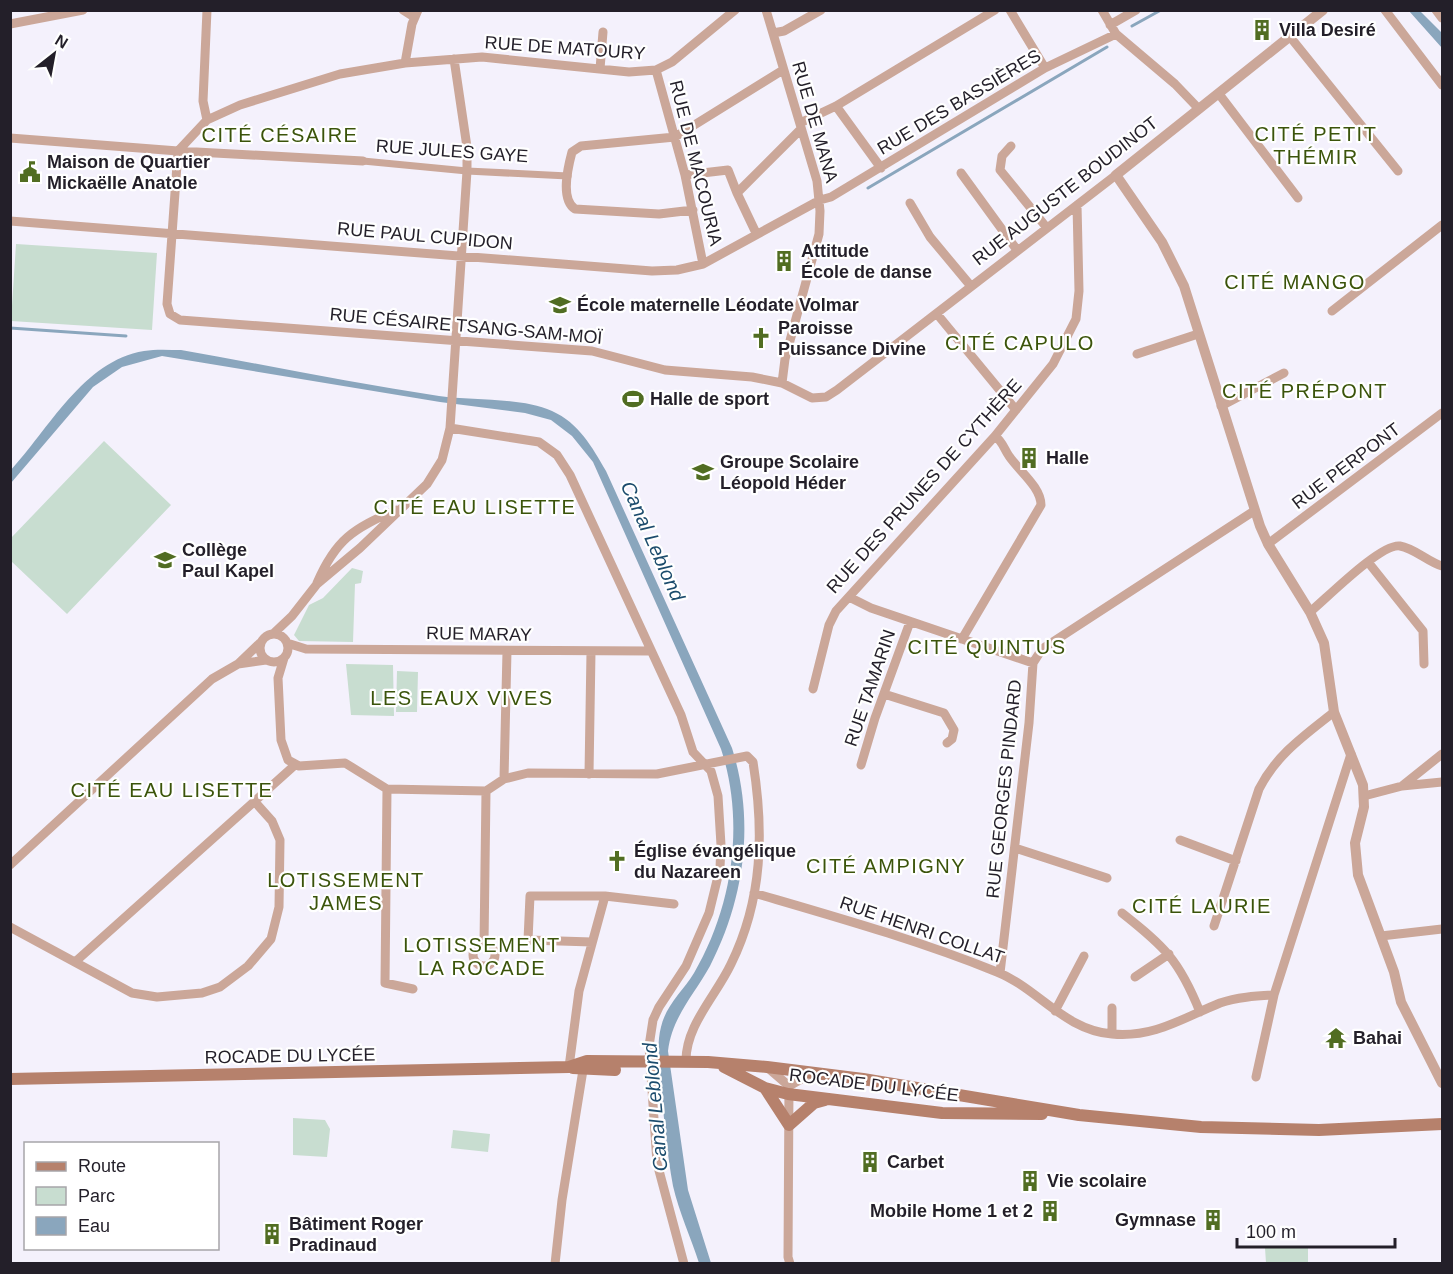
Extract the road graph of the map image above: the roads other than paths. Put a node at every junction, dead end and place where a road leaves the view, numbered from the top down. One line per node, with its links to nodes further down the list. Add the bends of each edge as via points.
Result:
1 (83, 10): 16 (street)
2 (207, 10): 32 (street, via 203,101)
3 (403, 10): 14 (street)
4 (735, 10): 26 (street, RUE DE MATOURY, via 672,62)
5 (766, 10): 19 (street, RUE DE MANA)
6 (821, 10): 19 (street)
7 (995, 10): 30 (street)
8 (1010, 10): 24 (street)
9 (1102, 10): 17 (street)
10 (1136, 10): 17 (street)
11 (1323, 10): 21 (street, RUE AUGUSTE BOUDINOT)
12 (1385, 10): 28 (street)
13 (1436, 10): 15 (street)
14 (416, 14): 23 (street)
15 (1443, 18)
16 (10, 24)
17 (1110, 25): 20 (street)
18 (603, 32): 25 (street)
19 (773, 33): 27 (street, RUE DE MANA)
20 (1116, 34): 24 (street, RUE DES BASSIÈRES); 31 (street)
21 (1291, 38): 29 (street, RUE AUGUSTE BOUDINOT); 41 (street)
22 (454, 59): 23 (street, RUE DE MATOURY); 25 (street, RUE DE MATOURY, via 482,57); 40 (street)
23 (405, 63): 32 (street, RUE DE MATOURY, via 340,74 240,105)
24 (1046, 68): 39 (street, RUE DES BASSIÈRES)
25 (600, 69): 26 (street, RUE DE MATOURY)
26 (656, 70): 34 (street, RUE DE MACOURIA)
27 (783, 70): 33 (street, RUE DE MANA); 34 (street)
28 (1443, 85)
29 (1219, 94): 31 (street, RUE AUGUSTE BOUDINOT); 47 (street)
30 (836, 106): 33 (street); 39 (street)
31 (1198, 109): 44 (street, RUE AUGUSTE BOUDINOT)
32 (207, 120): 37 (street, RUE DE MATOURY)
33 (800, 126): 46 (street); 48 (street, RUE DE MANA)
34 (675, 137): 43 (street, RUE DE MACOURIA); 45 (street, via 577,147 571,154)
35 (10, 138): 37 (street, RUE JULES GAYE)
36 (1011, 146): 54 (street, via 1002,156 1000,170)
37 (178, 151): 38 (street, RUE JULES GAYE); 55 (street)
38 (363, 161): 40 (street, RUE JULES GAYE)
39 (881, 168): 48 (street, RUE DES BASSIÈRES)
40 (467, 171): 45 (street, RUE JULES GAYE); 58 (street)
41 (1398, 171)
42 (961, 173): 57 (street)
43 (685, 175): 46 (street, via 728,170); 51 (street, RUE DE MACOURIA)
44 (1116, 175): 50 (street, RUE AUGUSTE BOUDINOT); 63 (street, via 1162,242 1184,286)
45 (568, 176): 51 (street, via 567,201 580,211 659,214)
46 (737, 193): 56 (street)
47 (1298, 198)
48 (820, 200): 56 (street, RUE PAUL CUPIDON); 67 (street, RUE DE MANA, via 819,234)
49 (910, 202): 60 (street, via 930,237)
50 (1077, 205): 54 (street, RUE AUGUSTE BOUDINOT); 70 (street, RUE DES PRUNES DE CYTHÈRE, via 1076,319 1053,364)
51 (693, 210): 59 (street, RUE DE MACOURIA)
52 (10, 221): 55 (street, RUE PAUL CUPIDON)
53 (1443, 225): 61 (street)
54 (1047, 228): 57 (street, RUE AUGUSTE BOUDINOT)
55 (172, 233): 58 (street, RUE PAUL CUPIDON); 64 (street, RUE CÉSAIRE TSANG-SAM-MOÏ, via 167,304 170,314 180,320)
56 (756, 233): 59 (street, RUE PAUL CUPIDON)
57 (1017, 250): 60 (street, RUE AUGUSTE BOUDINOT)
58 (461, 255): 59 (street, RUE PAUL CUPIDON, via 652,271); 64 (street)
59 (703, 264)
60 (970, 285): 62 (street, RUE AUGUSTE BOUDINOT)
61 (1332, 311)
62 (937, 314): 68 (street, RUE AUGUSTE BOUDINOT); 70 (street)
63 (1198, 334): 65 (street); 69 (street)
64 (455, 340): 67 (street, RUE CÉSAIRE TSANG-SAM-MOÏ, via 592,351 665,370); 72 (street)
65 (1137, 354)
66 (1284, 373): 69 (street)
67 (782, 383): 68 (street, RUE CÉSAIRE TSANG-SAM-MOÏ, via 812,398)
68 (826, 397)
69 (1221, 406): 75 (street)
70 (1016, 410): 73 (street, RUE DES PRUNES DE CYTHÈRE)
71 (1443, 413): 76 (street, RUE PERPONT)
72 (450, 428): 74 (street, via 435,472); 90 (street, via 531,440 557,454)
73 (995, 436): 80 (street, RUE DES PRUNES DE CYTHÈRE); 85 (street, via 1034,487 1041,505)
74 (403, 506): 79 (street); 79 (street, via 357,527 326,563)
75 (1254, 511): 76 (street); 94 (street, RUE GEORGES PINDARD, via 1042,649)
76 (1268, 544): 81 (street)
77 (1368, 562): 78 (street, via 1392,546 1402,546); 81 (street); 96 (street, via 1423,631)
78 (1443, 566)
79 (316, 584): 82 (street)
80 (849, 597): 83 (street); 98 (street, RUE DES PRUNES DE CYTHÈRE, via 829,625)
81 (1311, 612): 100 (street, via 1324,643)
82 (292, 616): 84 (street); 86 (street)
83 (910, 622): 85 (street); 99 (street, RUE TAMARIN)
84 (273, 634): 86 (street); 87 (street)
85 (962, 639): 94 (street)
86 (287, 642): 88 (street, RUE MARAY); 92 (street)
87 (260, 643): 93 (street, via 260,651); 95 (street)
88 (306, 649): 89 (street, RUE MARAY); 92 (street, RUE MARAY)
89 (507, 651): 91 (street, RUE MARAY); 108 (street)
90 (651, 651): 91 (street, RUE MARAY); 104 (street, via 681,715 693,752)
91 (591, 652): 107 (street)
92 (286, 656): 93 (street); 97 (street)
93 (269, 661): 95 (street); 97 (street)
94 (1032, 663): 116 (street, RUE GEORGES PINDARD)
95 (238, 664): 118 (street, via 212,679)
96 (1424, 664)
97 (278, 678): 105 (street, via 281,745)
98 (813, 689)
99 (884, 694): 101 (street, via 944,713 954,730); 106 (street, RUE TAMARIN)
100 (1334, 712): 102 (street); 117 (street, via 1280,756 1267,773)
101 (947, 743)
102 (1351, 754): 113 (street); 136 (street)
103 (1443, 754): 110 (street)
104 (709, 764): 107 (street, via 657,774); 120 (street, via 747,756 753,762 761,818); 144 (street, via 722,822 720,868 693,953 653,1020)
105 (295, 765): 111 (street, via 345,763); 114 (street)
106 (861, 765)
107 (589, 774): 108 (street, via 528,773)
108 (504, 780): 112 (street)
109 (1443, 782): 110 (street)
110 (1402, 786): 113 (street)
111 (387, 789): 112 (street); 135 (street, via 385,983)
112 (486, 792): 129 (street)
113 (1364, 796): 127 (street, via 1355,843 1356,859 1358,875)
114 (255, 802): 132 (street); 132 (street, via 272,821 280,840 279,908 271,939 248,966 220,987 157,997 132,993)
115 (1180, 840): 117 (street)
116 (1015, 848): 119 (street); 133 (street, RUE GEORGES PINDARD)
117 (1236, 861): 124 (street)
118 (10, 865)
119 (1107, 878)
120 (754, 893): 133 (street, RUE HENRI COLLAT, via 901,937); 142 (street, via 732,962 691,1034)
121 (605, 896): 122 (street); 128 (street); 128 (street, via 530,896 528,940)
122 (674, 904)
123 (1122, 913): 130 (street)
124 (1214, 926)
125 (10, 927): 132 (street)
126 (1443, 929): 127 (street)
127 (1381, 936): 151 (street, via 1401,1002)
128 (592, 942): 145 (street, via 577,1001)
129 (484, 944)
130 (1169, 954): 134 (street); 139 (street, via 1186,978)
131 (1084, 956): 138 (street)
132 (75, 962)
133 (1000, 973): 138 (street, RUE HENRI COLLAT)
134 (1135, 976)
135 (413, 989)
136 (1274, 994): 139 (street, RUE HENRI COLLAT, via 1230,1000); 149 (street)
137 (1112, 1008): 140 (street)
138 (1055, 1011): 140 (street, RUE HENRI COLLAT, via 1088,1030)
139 (1200, 1012): 140 (street, RUE HENRI COLLAT, via 1159,1030)
140 (1112, 1034)
141 (630, 1062): 144 (main road, ROCADE DU LYCÉE); 145 (main road, ROCADE DU LYCÉE, via 587,1061); 147 (main road)
142 (681, 1062): 143 (main road, ROCADE DU LYCÉE); 144 (main road, ROCADE DU LYCÉE)
143 (708, 1062): 146 (main road, ROCADE DU LYCÉE); 152 (main road, ROCADE DU LYCÉE)
144 (648, 1064): 147 (main road, ROCADE DU LYCÉE, via 632,1070); 159 (street, via 657,1163)
145 (569, 1067): 147 (main road, ROCADE DU LYCÉE); 150 (main road, ROCADE DU LYCÉE)
146 (766, 1067): 148 (main road, ROCADE DU LYCÉE); 153 (street)
147 (583, 1070): 158 (street)
148 (812, 1073): 153 (street); 155 (main road, ROCADE DU LYCÉE)
149 (1256, 1077)
150 (10, 1079)
151 (1443, 1083)
152 (765, 1088): 153 (main road, ROCADE DU LYCÉE); 157 (main road)
153 (789, 1090): 154 (main road, ROCADE DU LYCÉE); 157 (street)
154 (829, 1099): 155 (main road, ROCADE DU LYCÉE, via 942,1113); 157 (main road, via 814,1104)
155 (1079, 1115): 156 (main road, ROCADE DU LYCÉE, via 1279,1130)
156 (1443, 1124)
157 (789, 1125): 160 (street)
158 (555, 1263)
159 (684, 1263)
160 (790, 1263)

